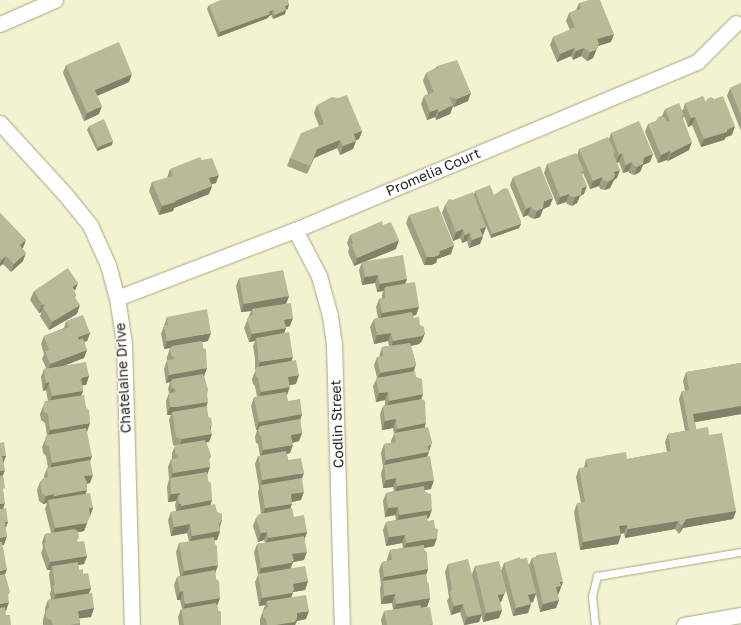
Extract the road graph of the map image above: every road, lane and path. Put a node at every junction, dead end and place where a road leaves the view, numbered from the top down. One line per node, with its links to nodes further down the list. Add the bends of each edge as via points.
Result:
1 (55, 0): 3 (street)
2 (736, 23): 5 (street, Promelia Court, via 697,62)
3 (0, 24)
4 (0, 123): 6 (street, Chatelaine Drive, via 90,225 108,265)
5 (295, 230): 6 (street, Promelia Court); 10 (street, Codlin Street, via 319,276 330,316 334,344)
6 (117, 298): 9 (street, Chatelaine Drive, via 124,343)
7 (741, 552): 11 (lane, via 597,576 592,596)
8 (741, 615): 12 (street)
9 (132, 625)
10 (342, 625)
11 (595, 625)
12 (684, 625)

